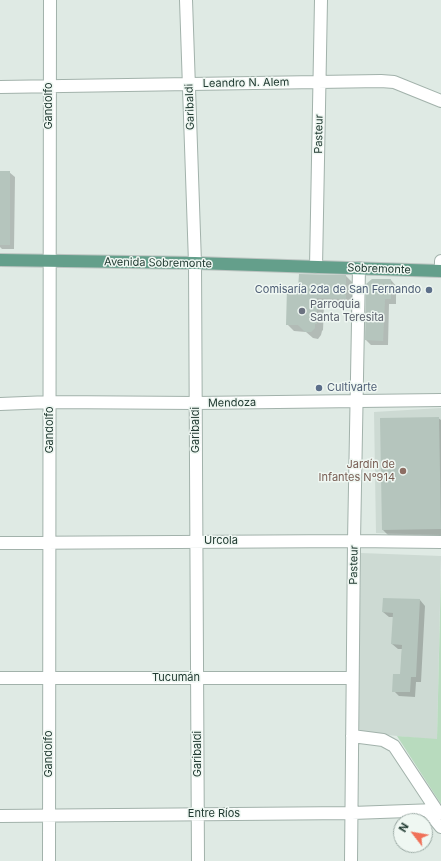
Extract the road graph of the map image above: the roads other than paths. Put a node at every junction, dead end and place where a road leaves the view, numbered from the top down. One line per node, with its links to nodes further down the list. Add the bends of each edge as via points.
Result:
1 (50, 0): 6 (street, Gandolfo)
2 (186, 0): 5 (street, Garibaldi)
3 (321, 0): 4 (street, Pasteur)
4 (320, 82): 5 (street, Leandro N. Alem); 8 (street, Leandro N. Alem, via 394,82); 13 (street, Pasteur)
5 (189, 84): 6 (street, Leandro N. Alem); 12 (street, Garibaldi)
6 (49, 86): 7 (street, Leandro N. Alem); 10 (street, Gandolfo)
7 (0, 87)
8 (441, 101)
9 (0, 260): 10 (main road, Avenida Sobremonte)
10 (50, 261): 12 (main road, Avenida Sobremonte); 18 (street, Gandolfo)
11 (441, 261): 15 (street)
12 (195, 263): 13 (main road, Avenida Sobremonte); 19 (street, Garibaldi)
13 (316, 267): 14 (main road, Sobremonte)
14 (359, 268): 15 (main road, Sobremonte); 17 (street, Pasteur)
15 (441, 271)
16 (441, 400): 17 (street, Mendoza)
17 (356, 401): 19 (street, Mendoza); 21 (street, Pasteur)
18 (50, 402): 19 (street, Mendoza); 20 (street, Mendoza); 25 (street, Gandolfo)
19 (196, 403): 22 (street, Garibaldi)
20 (0, 404)
21 (354, 541): 22 (street, Urcola); 23 (street, Urcola); 29 (street, Pasteur)
22 (196, 542): 25 (street, Urcola); 28 (street, Garibaldi)
23 (441, 542)
24 (0, 543): 25 (street, Urcola)
25 (49, 543): 27 (street, Gandolfo)
26 (0, 678): 27 (street, Tucumán)
27 (49, 678): 28 (street, Tucumán); 34 (street, Gandolfo)
28 (198, 678): 29 (street, Tucumán); 33 (street, Garibaldi)
29 (352, 678): 30 (street, Pasteur)
30 (352, 736): 31 (street, via 383,740 394,746); 32 (street, Pasteur)
31 (435, 812): 32 (street, Entre Ríos); 36 (street)
32 (352, 813): 33 (street, Entre Ríos); 39 (street, Pasteur)
33 (198, 814): 34 (street, Entre Ríos); 38 (street, Garibaldi)
34 (49, 815): 35 (street, Entre Ríos); 37 (street, Gandolfo)
35 (0, 816)
36 (441, 827)
37 (49, 861)
38 (198, 861)
39 (351, 861)

